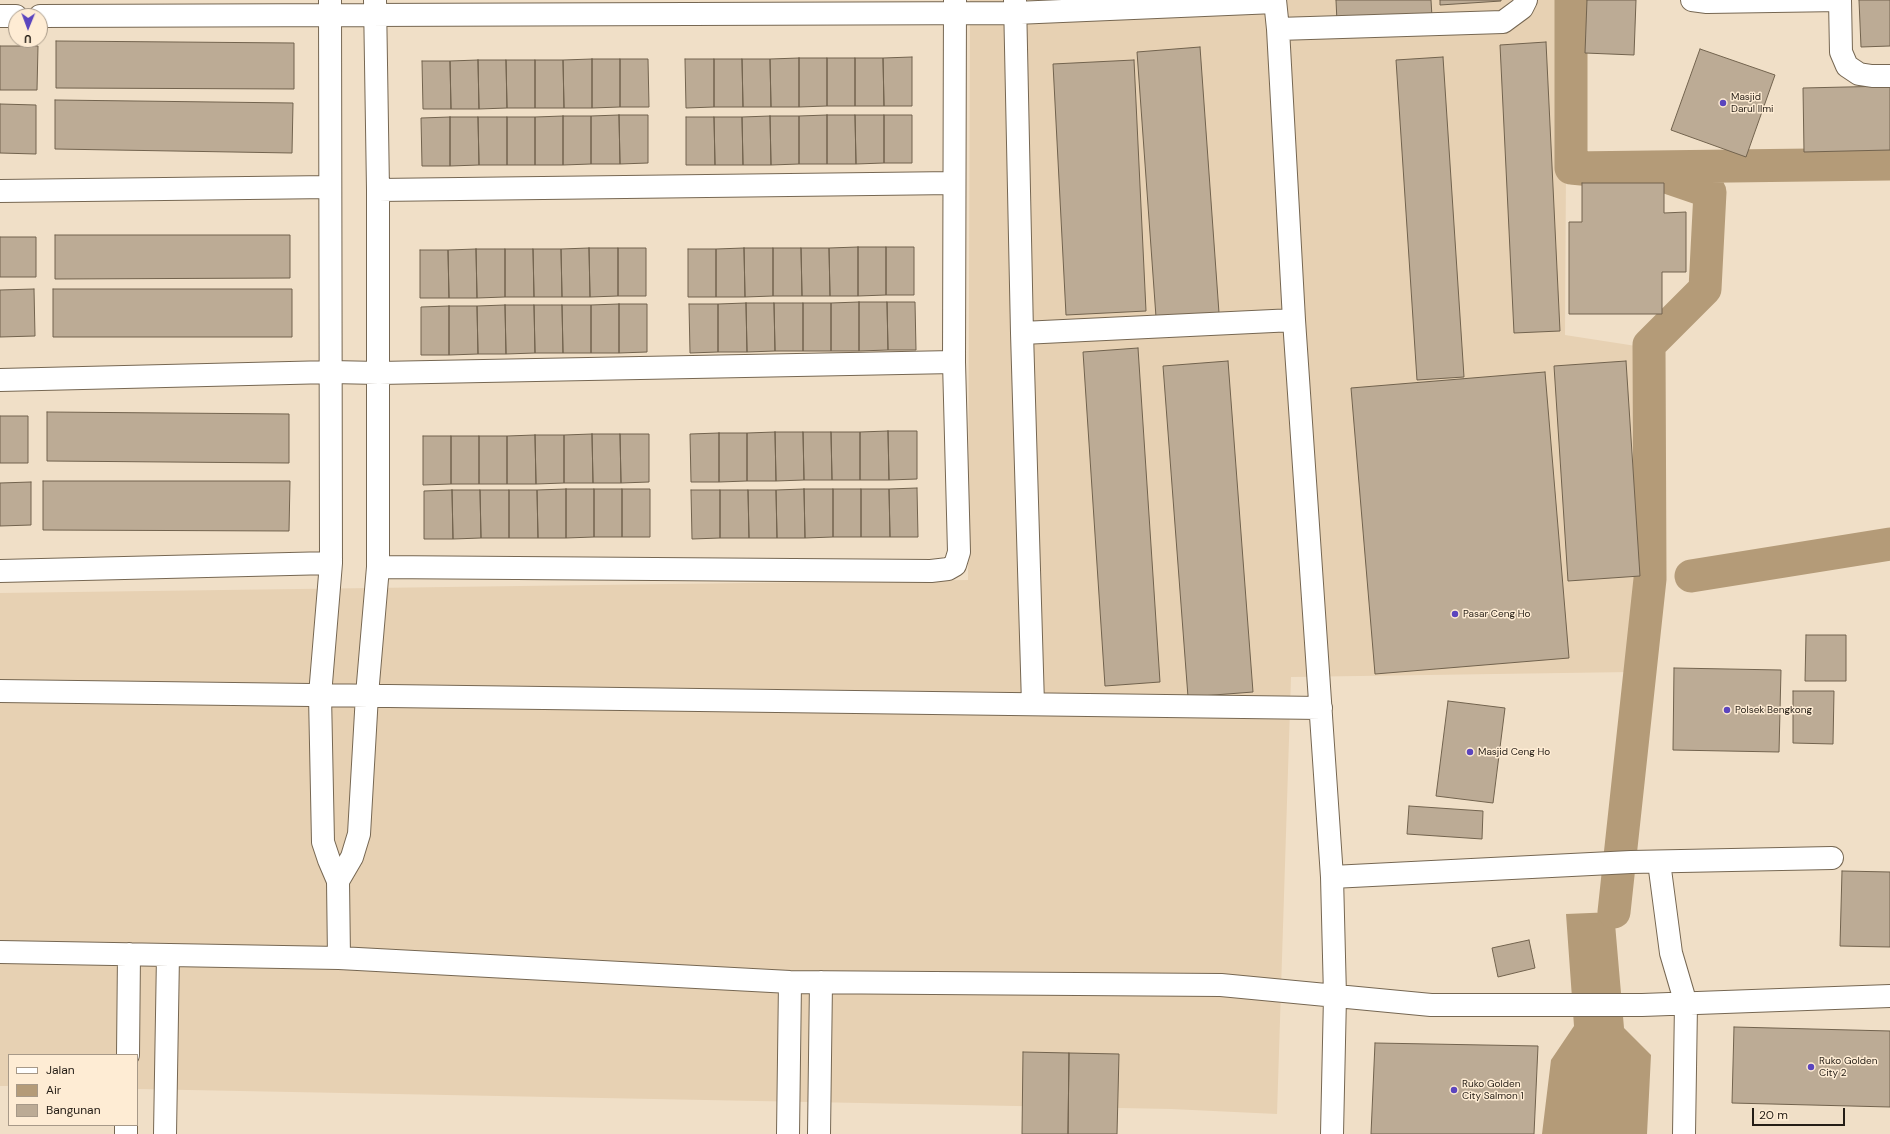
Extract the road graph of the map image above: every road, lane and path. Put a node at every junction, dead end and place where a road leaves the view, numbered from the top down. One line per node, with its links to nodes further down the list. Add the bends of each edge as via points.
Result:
1 (1526, 0): 11 (street, via 1522,8 1503,22)
2 (1692, 0): 3 (street)
3 (1840, 0): 12 (street, via 1841,52 1847,66 1859,74)
4 (1275, 1): 8 (street); 11 (street)
5 (375, 7): 6 (street); 9 (street); 15 (street)
6 (665, 7): 7 (street)
7 (955, 7): 8 (street); 13 (street)
8 (1015, 7): 18 (street)
9 (330, 8): 10 (street); 14 (street)
10 (48, 11)
11 (1278, 29): 17 (street)
12 (1890, 76)
13 (954, 183): 15 (street); 19 (street)
14 (330, 187): 16 (street); 20 (street)
15 (378, 190): 21 (street)
16 (0, 191)
17 (1294, 320): 18 (street); 30 (street)
18 (1022, 333): 29 (street)
19 (954, 362): 21 (street); 24 (street, via 959,552 955,565 948,569 931,572)
20 (331, 372): 21 (street); 22 (street); 23 (street)
21 (379, 373): 24 (street)
22 (0, 380)
23 (331, 562): 25 (street); 27 (street)
24 (378, 568): 28 (street)
25 (0, 571)
26 (0, 691): 27 (street)
27 (320, 695): 28 (street); 34 (street, via 324,842)
28 (367, 695): 29 (street); 34 (street, via 359,834 352,857)
29 (1034, 704): 30 (street)
30 (1321, 708): 33 (street)
31 (1832, 858): 32 (street)
32 (1659, 862): 33 (street); 43 (street, via 1671,953)
33 (1332, 877): 41 (street)
34 (338, 881): 38 (street)
35 (0, 952): 36 (street)
36 (129, 954): 37 (street); 44 (street)
37 (168, 955): 38 (street); 45 (street)
38 (339, 958): 39 (street)
39 (790, 982): 40 (street); 46 (street)
40 (821, 982): 41 (street, via 1221,985); 47 (street)
41 (1335, 996): 43 (street, via 1431,1005); 48 (street)
42 (1890, 996): 43 (street)
43 (1686, 1004): 49 (street)
44 (128, 1054)
45 (165, 1134)
46 (788, 1134)
47 (819, 1134)
48 (1332, 1134)
49 (1684, 1134)

